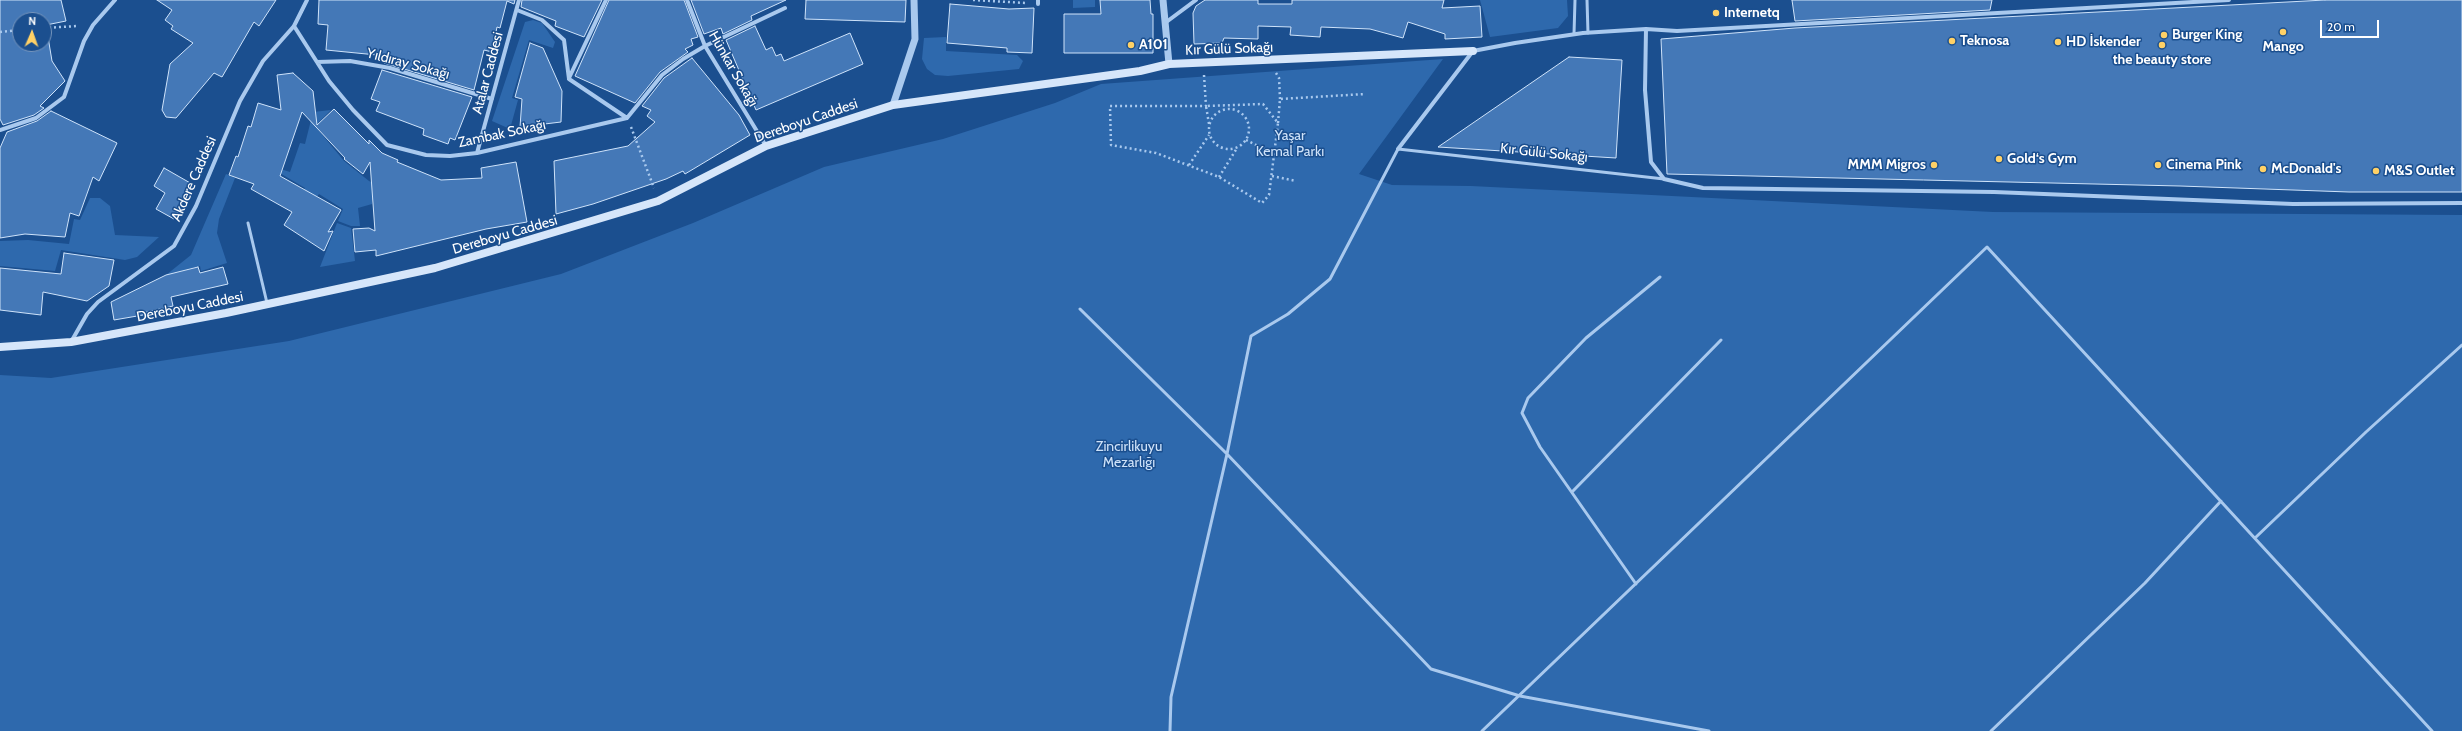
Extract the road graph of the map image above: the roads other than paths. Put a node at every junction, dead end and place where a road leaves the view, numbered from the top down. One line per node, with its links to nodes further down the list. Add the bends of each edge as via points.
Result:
1 (115, 0): 27 (street, via 93,25 84,41 64,97 36,118)
2 (307, 0): 15 (street, Akdere Caddesi)
3 (519, 0): 13 (street, Atalar Caddesi)
4 (606, 0): 23 (street)
5 (687, 0): 19 (street, Hünkar Sokağı)
6 (914, 0): 25 (street, via 915,39)
7 (1163, 0): 14 (street)
8 (1196, 0): 14 (street)
9 (1575, 0): 18 (lane)
10 (1587, 0): 17 (lane)
11 (2229, 0): 16 (street, via 1677,31)
12 (785, 8): 19 (street)
13 (517, 10): 23 (street, via 542,20 564,40); 24 (street, Atalar Caddesi)
14 (1164, 23): 22 (street)
15 (294, 26): 21 (street, Zambak Sokağı); 38 (street, Akdere Caddesi, via 263,61 240,102 196,206 174,246 98,302 87,314)
16 (1646, 30): 17 (street); 31 (street, via 1644,90 1651,162)
17 (1588, 33): 18 (street)
18 (1574, 34): 20 (street)
19 (704, 46): 26 (street, via 662,74); 28 (street, Hünkar Sokağı)
20 (1473, 51): 22 (main road, Kır Gülü Sokağı); 29 (street)
21 (317, 62): 24 (street, Yıldıray Sokağı, via 350,61 390,68); 30 (street, Zambak Sokağı, via 353,110 387,145 426,156)
22 (1169, 64): 25 (main road, Kır Gülü Sokağı, via 1140,71)
23 (569, 79): 26 (street)
24 (492, 99): 30 (street, Atalar Caddesi)
25 (893, 105): 28 (main road, Dereboyu Caddesi)
26 (627, 118): 30 (street, Zambak Sokağı)
27 (0, 130)
28 (766, 146): 35 (main road, Dereboyu Caddesi, via 658,201 435,268)
29 (1398, 149): 31 (lane, Kır Gülü Sokağı); 41 (lane, via 1330,278 1288,314 1251,336)
30 (477, 153)
31 (1664, 179): 32 (street, via 1703,188 1994,192 2293,204)
32 (2462, 203)
33 (248, 222): 35 (lane)
34 (1660, 277): 42 (lane, via 1586,338 1528,398 1522,414 1540,447)
35 (267, 305): 38 (main road, Dereboyu Caddesi)
36 (1080, 309): 41 (lane)
37 (1721, 340): 42 (lane)
38 (71, 342): 40 (main road, Dereboyu Caddesi)
39 (2462, 345): 44 (lane)
40 (0, 347)
41 (1227, 454): 46 (lane, via 1431,669); 47 (lane, via 1171,697)
42 (1572, 492): 45 (lane)
43 (2221, 501): 44 (lane); 45 (lane, via 1987,247); 50 (lane, via 2145,583)
44 (2255, 538): 51 (lane)
45 (1636, 584): 46 (lane)
46 (1520, 696): 48 (lane); 49 (lane)
47 (1170, 731)
48 (1482, 731)
49 (1709, 731)
50 (1991, 731)
51 (2432, 731)

